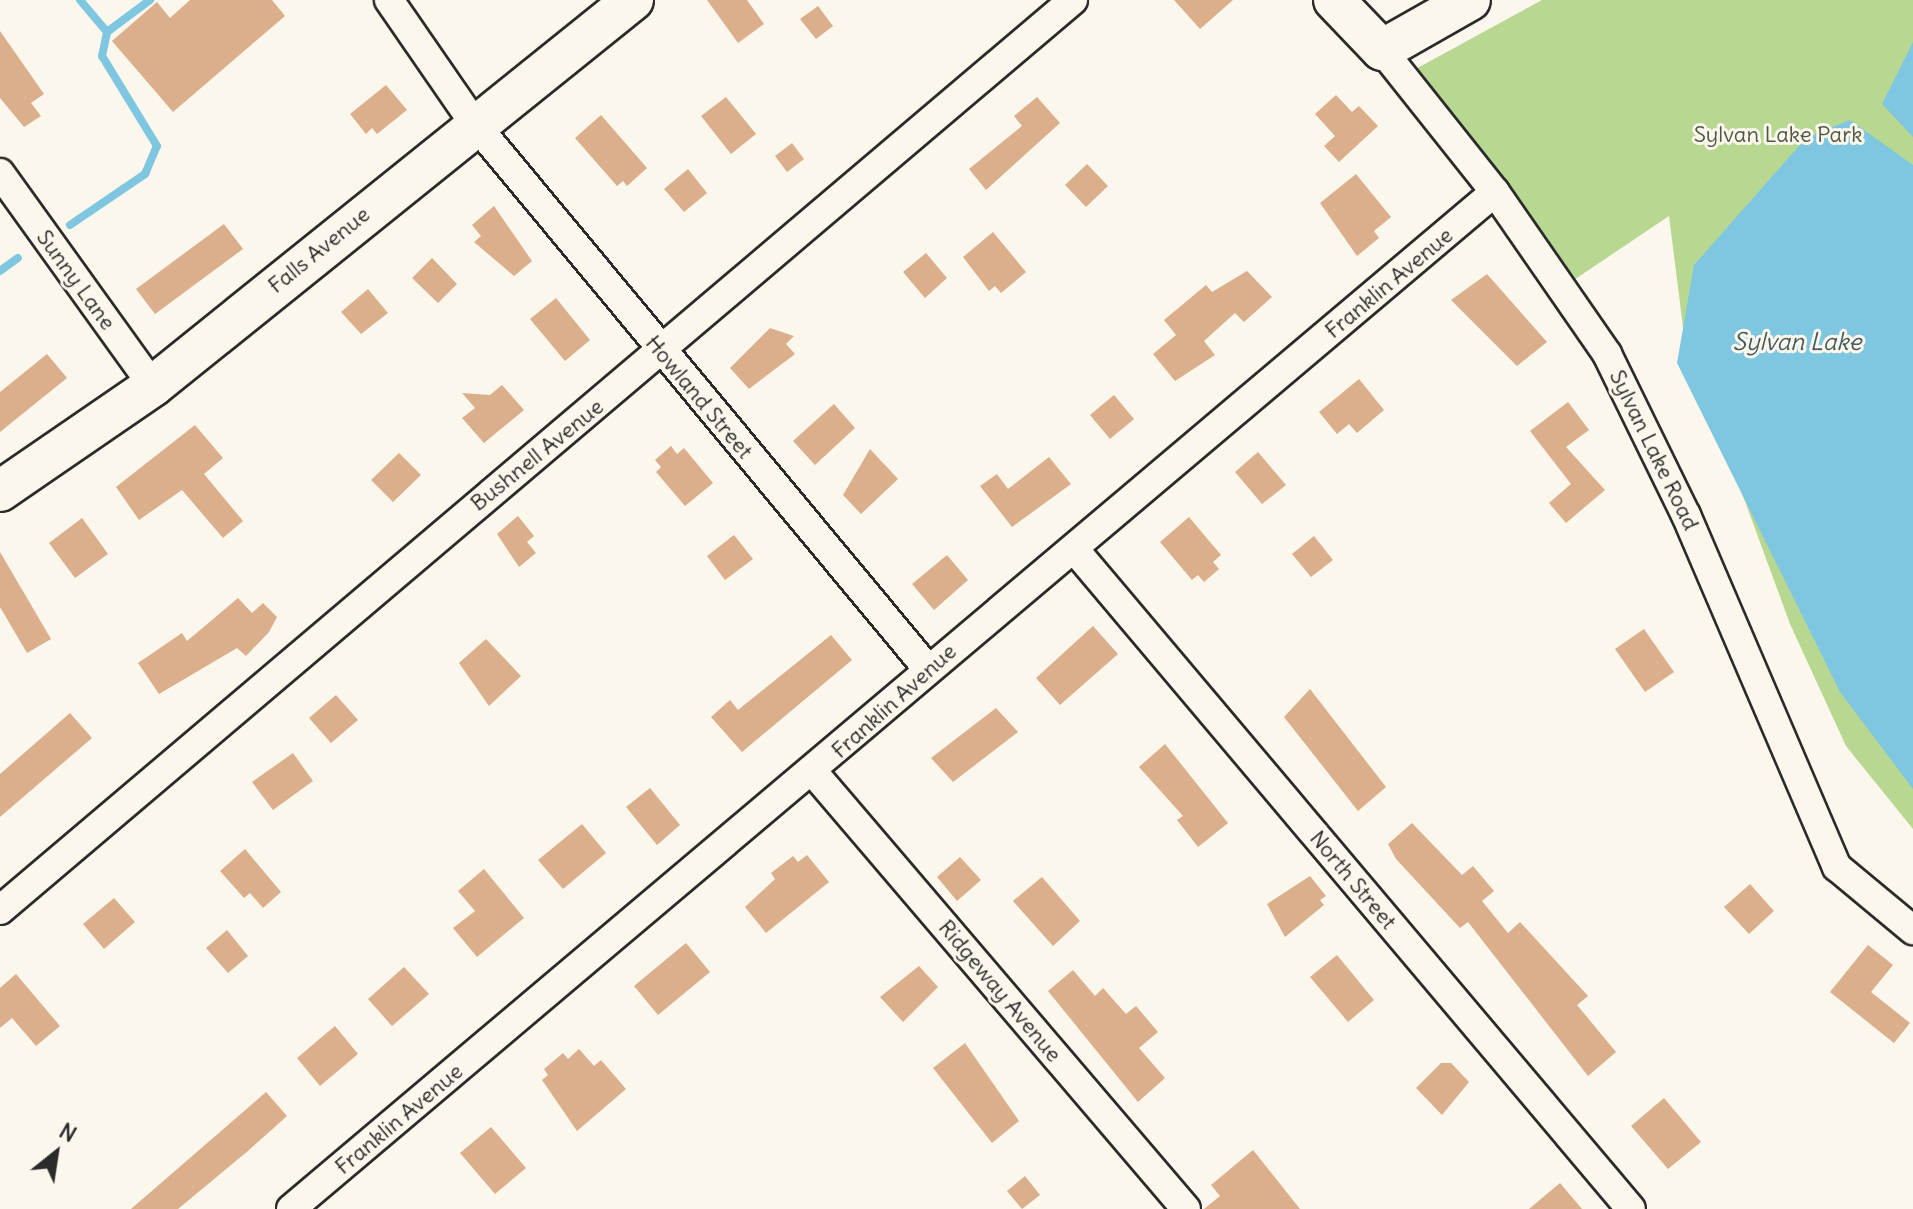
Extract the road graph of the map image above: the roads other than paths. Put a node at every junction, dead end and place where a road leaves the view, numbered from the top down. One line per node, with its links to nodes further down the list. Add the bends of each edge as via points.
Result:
1 (389, 0): 7 (street, Howland Street)
2 (633, 0): 7 (main road, Falls Avenue)
3 (1073, 0): 10 (street, Bushnell Avenue)
4 (1334, 0): 6 (main road, Sylvan Lake Road)
5 (1470, 0): 6 (main road)
6 (1382, 50): 9 (street, Sylvan Lake Road)
7 (474, 123): 10 (street, Howland Street); 11 (main road, Falls Avenue)
8 (0, 173): 11 (street, Sunny Lane)
9 (1495, 192): 13 (street, Franklin Avenue); 17 (street, Sylvan Lake Road, via 1613,367 1686,515 1837,867)
10 (661, 353): 14 (street, Howland Street); 16 (street, Bushnell Avenue)
11 (153, 386): 12 (main road, Falls Avenue)
12 (0, 491)
13 (1075, 550): 14 (street, Franklin Avenue); 20 (street, North Street)
14 (928, 669): 15 (street, Franklin Avenue)
15 (814, 773): 18 (street, Franklin Avenue); 19 (street, Ridgeway Avenue)
16 (0, 910)
17 (1913, 930)
18 (291, 1209)
19 (1186, 1209)
20 (1631, 1209)

